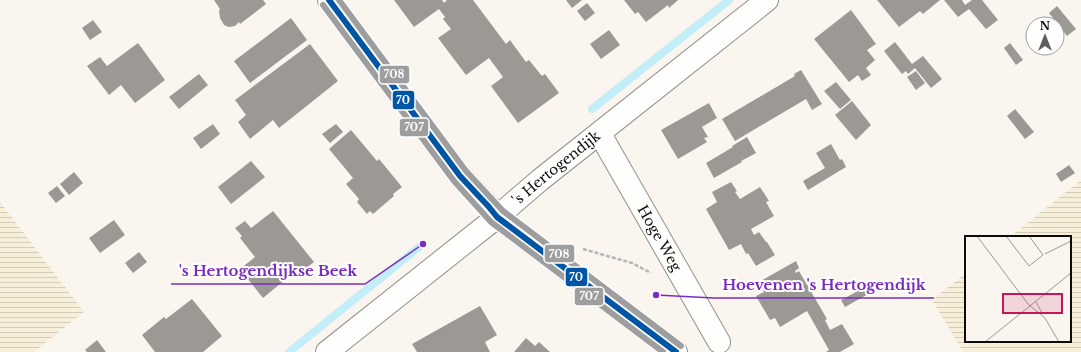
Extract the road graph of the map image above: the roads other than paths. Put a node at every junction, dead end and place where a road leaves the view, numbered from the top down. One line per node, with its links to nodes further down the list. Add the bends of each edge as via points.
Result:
1 (329, 0): 4 (street, via 460,176)
2 (767, 0): 3 (street, 's Hertogendijk)
3 (600, 134): 4 (street, 's Hertogendijk, via 540,180); 5 (street, Hoge Weg)
4 (497, 218): 6 (street, 's Hertogendijk); 7 (street)
5 (719, 342)
6 (327, 352)
7 (676, 352)

